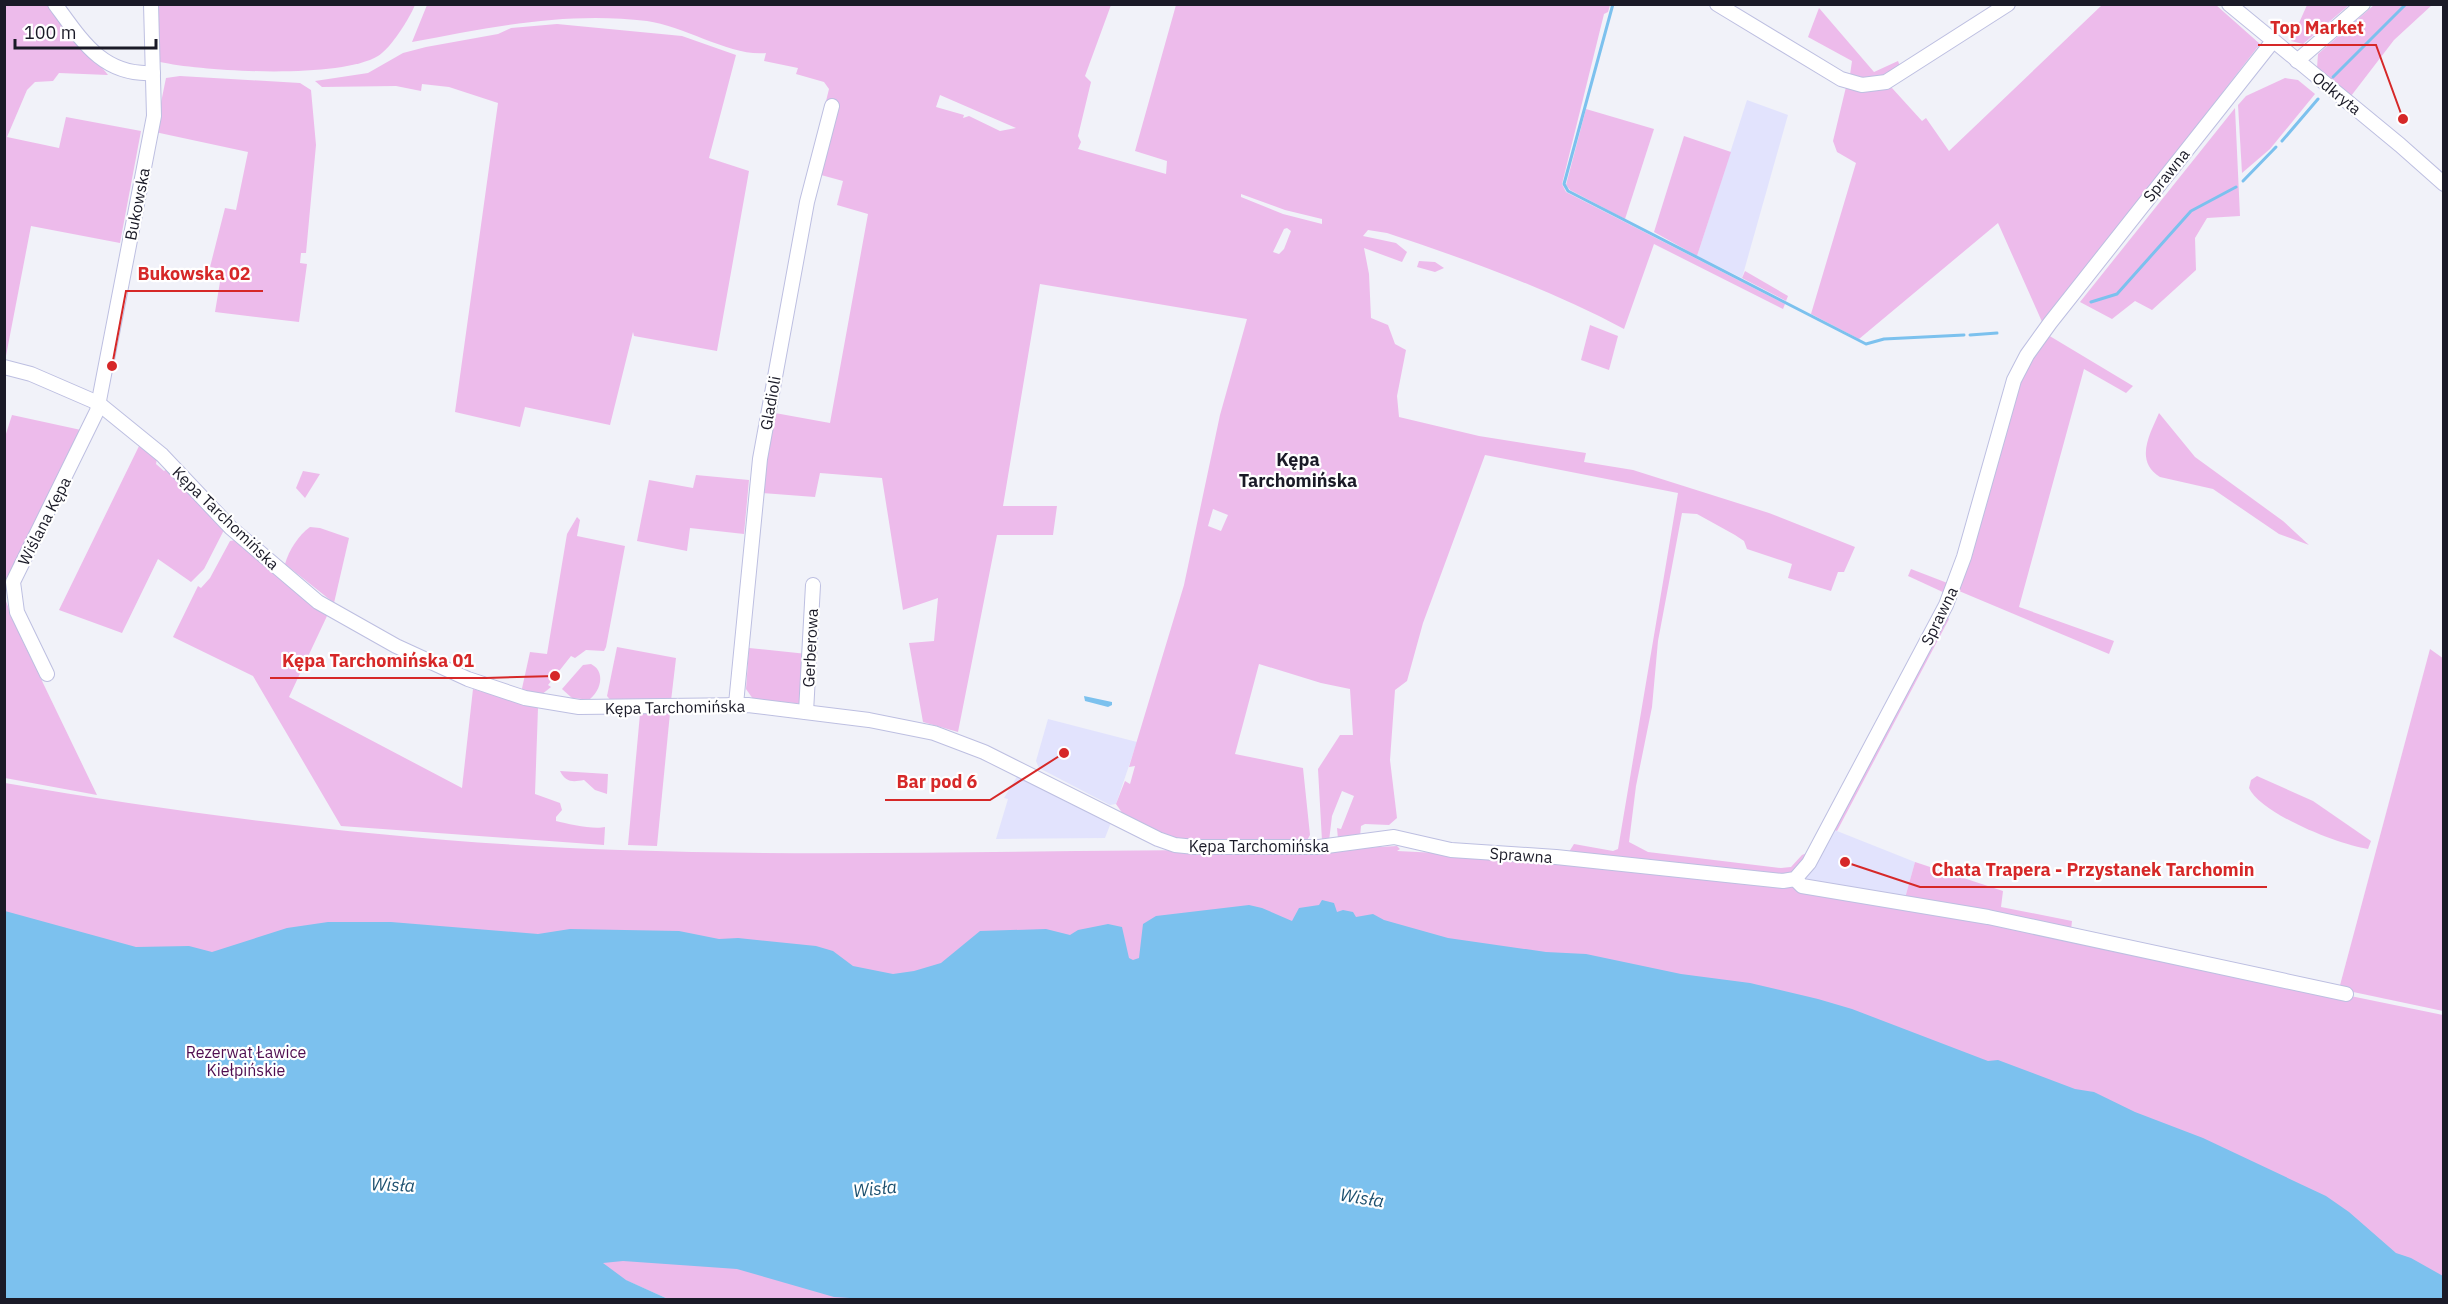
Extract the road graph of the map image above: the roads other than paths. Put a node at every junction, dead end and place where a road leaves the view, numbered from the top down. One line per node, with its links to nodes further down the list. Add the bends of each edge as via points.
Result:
1 (55, 4): 9 (street, via 109,66 137,74)
2 (151, 4): 9 (street, Bukowska)
3 (1717, 4): 4 (street, via 1842,79 1876,85)
4 (2008, 4)
5 (2229, 4): 7 (street, Odkryta)
6 (2363, 4): 8 (street)
7 (2273, 41): 8 (street, Odkryta); 19 (street, Sprawna, via 2050,323 2019,368 1947,605 1813,855)
8 (2297, 61): 11 (street, Odkryta)
9 (153, 73): 13 (street, Bukowska, via 154,116)
10 (832, 106): 16 (street, Gladioli, via 807,202 760,459)
11 (2444, 184)
12 (4, 367): 13 (street, Kępa Tarchomińska, via 31,374)
13 (98, 403): 15 (street, Wiślana Kępa, via 91,429 14,582 17,612); 16 (street, Kępa Tarchomińska, via 162,454 227,524 318,602 396,646 468,679 547,702 596,708)
14 (813, 585): 17 (street, Gerberowa)
15 (47, 674)
16 (736, 704): 17 (street, Kępa Tarchomińska)
17 (806, 712): 18 (street, Kępa Tarchomińska, via 869,720 944,737 984,752 1174,845 1318,847 1394,837)
18 (1422, 846): 19 (street, Sprawna, via 1772,881)
19 (1795, 879): 20 (street, via 1802,886 1988,917)
20 (2346, 994)

